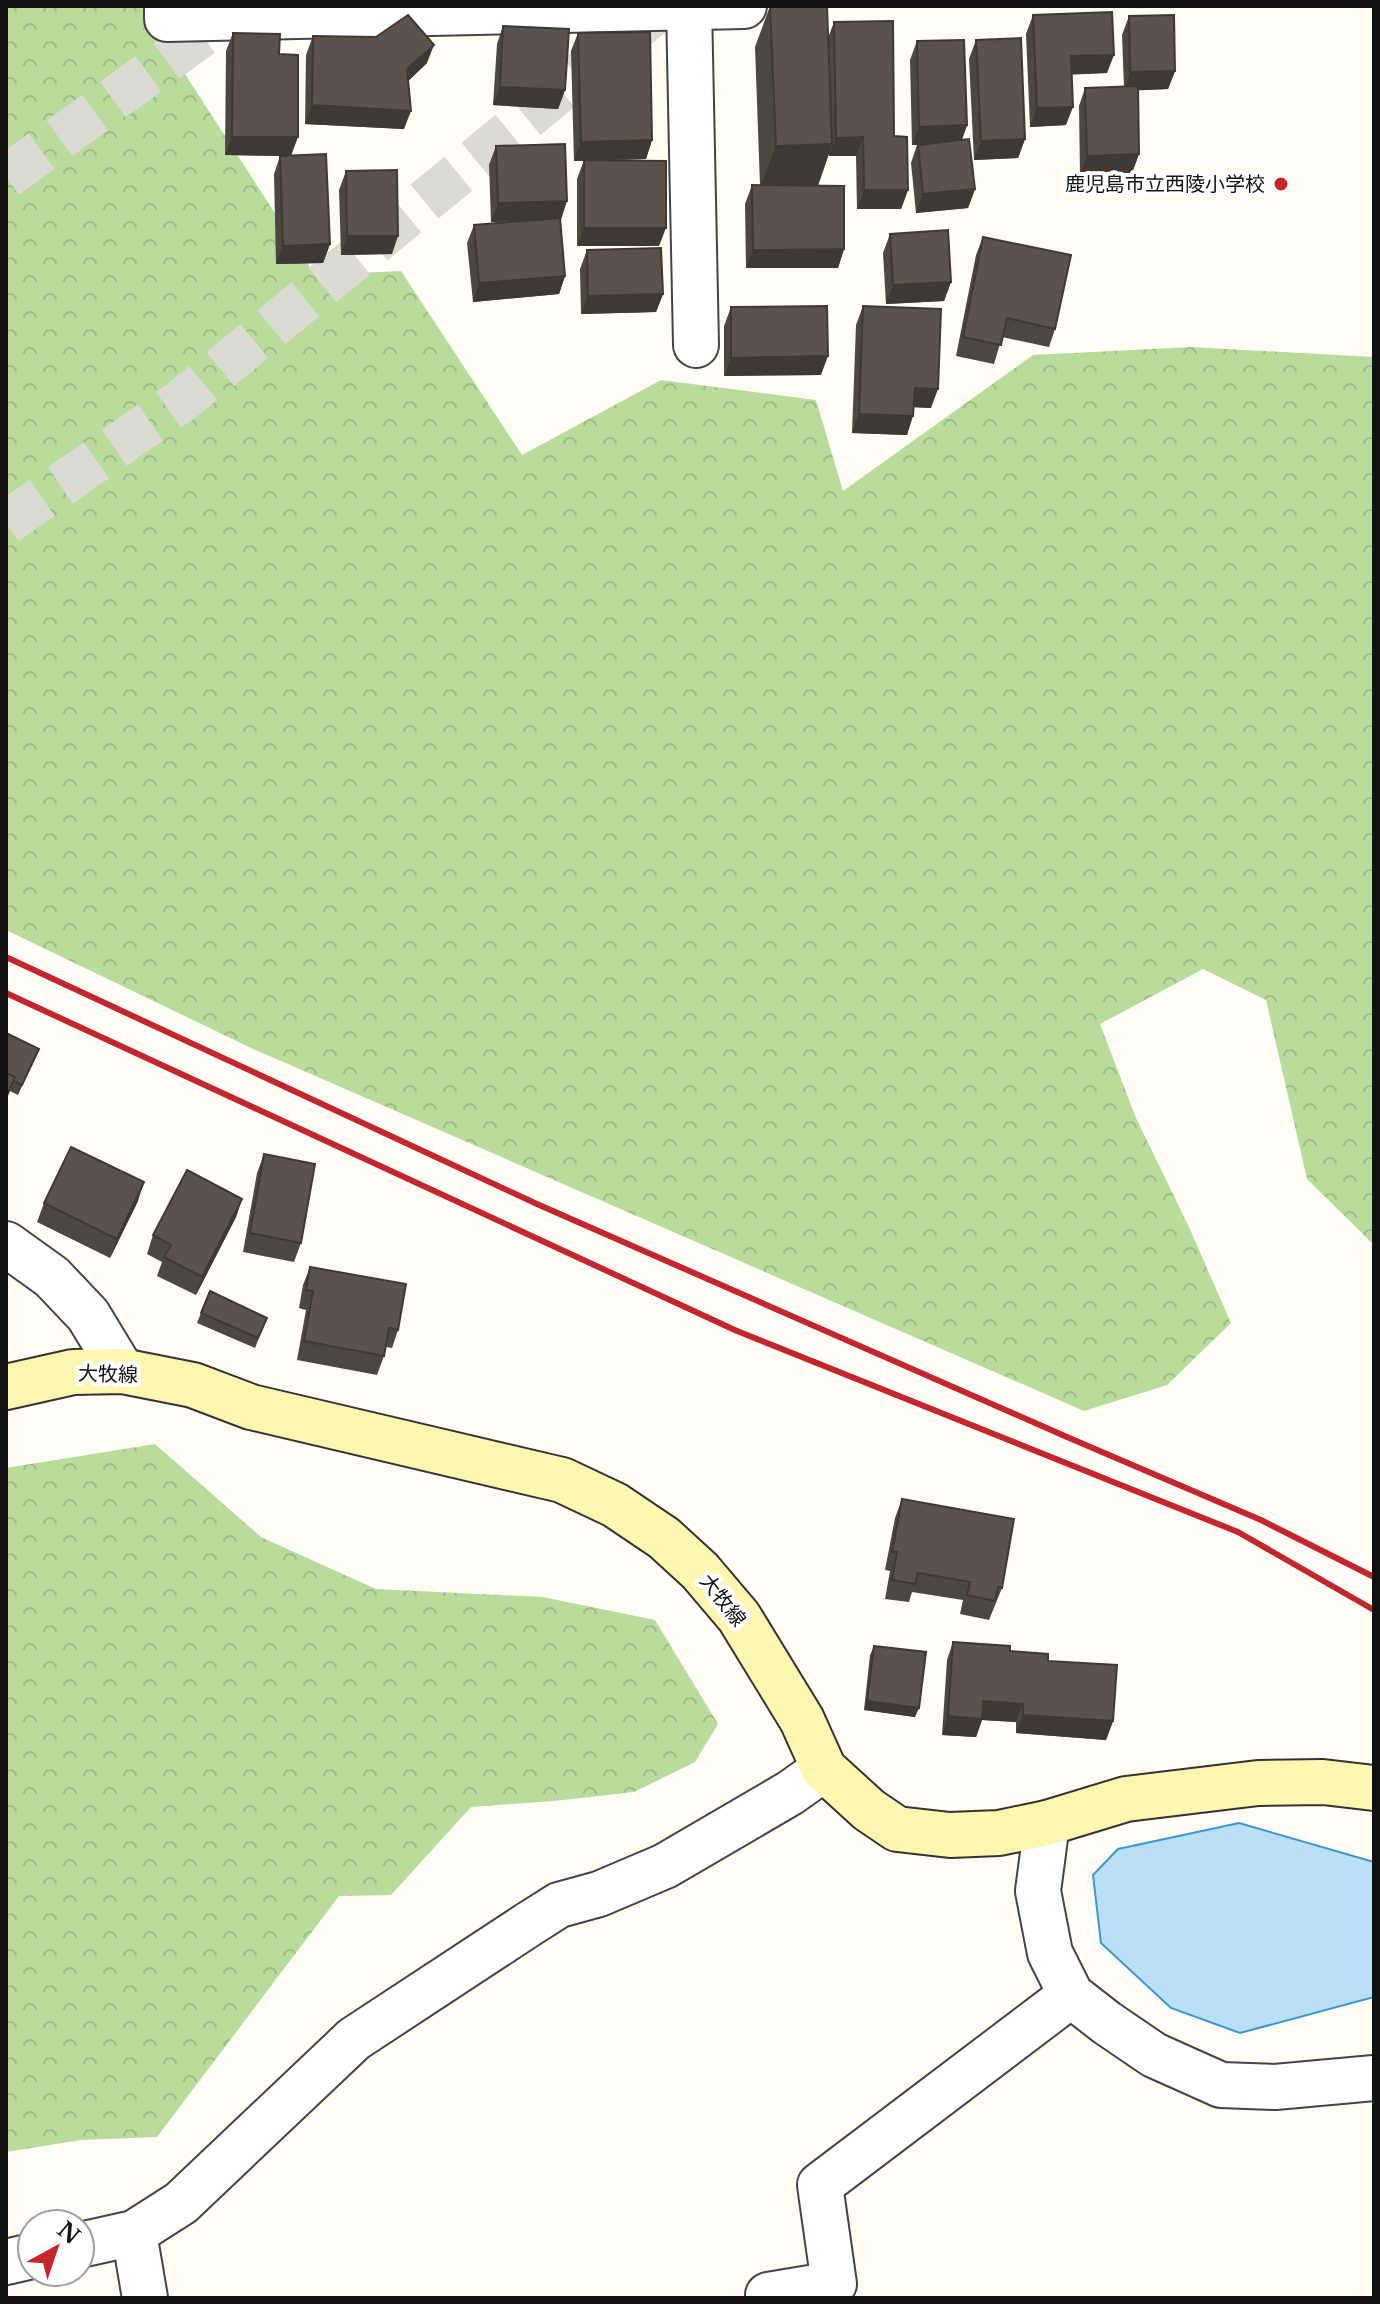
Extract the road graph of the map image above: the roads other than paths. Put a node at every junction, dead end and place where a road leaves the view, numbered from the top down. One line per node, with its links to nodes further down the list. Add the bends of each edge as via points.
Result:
1 (167, 6): 2 (street, via 167,19)
2 (689, 6): 3 (street); 4 (street)
3 (744, 6)
4 (696, 345)
5 (6, 1244): 6 (street, via 52,1277 88,1315)
6 (122, 1371): 7 (street, 大牧線, via 73,1372); 8 (street, 大牧線, via 562,1480 615,1505 664,1538 739,1617 802,1720)
7 (6, 1387)
8 (824, 1769): 10 (street, 大牧線, via 897,1829 950,1835 999,1833); 13 (street, via 665,1866 559,1905 354,2039 181,2203)
9 (1374, 1788): 10 (street, 大牧線, via 1310,1782 1201,1788 1126,1799)
10 (1047, 1823): 11 (street, via 1038,1891 1050,1953)
11 (1071, 1995): 12 (street, via 1154,2055 1221,2085 1275,2087); 16 (street, via 820,2185 834,2284)
12 (1374, 2078)
13 (134, 2233): 14 (street); 15 (street)
14 (96, 2241)
15 (145, 2298)
16 (769, 2298)

